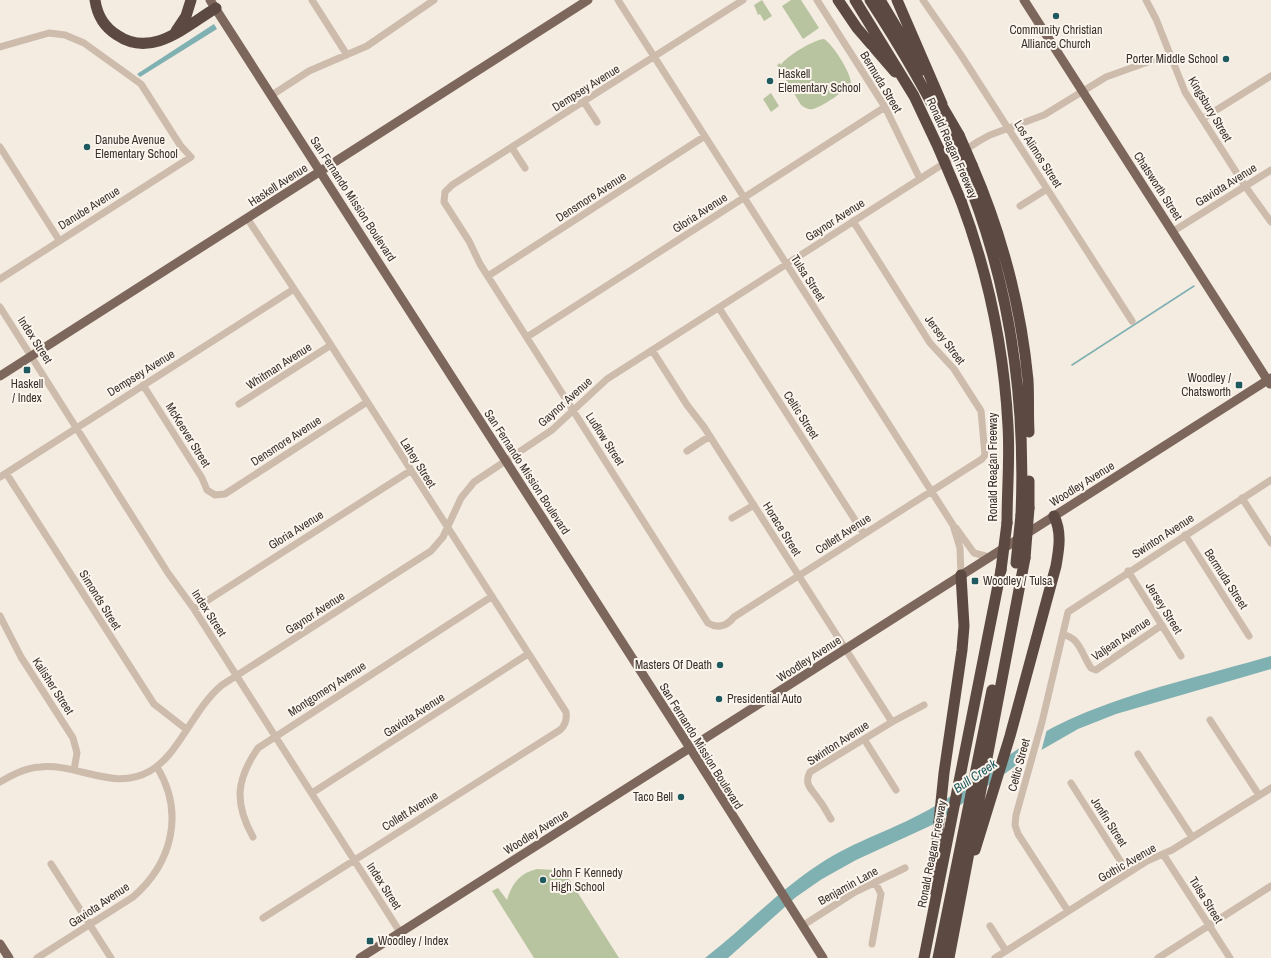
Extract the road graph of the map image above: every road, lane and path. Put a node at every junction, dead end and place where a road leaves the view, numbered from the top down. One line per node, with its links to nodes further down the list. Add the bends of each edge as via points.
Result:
1 (95, 0): 19 (highway, via 98,13 105,24 124,40 149,44)
2 (191, 0): 19 (highway, via 186,16)
3 (312, 0): 22 (street)
4 (434, 0): 17 (street)
5 (588, 0): 40 (main road, Haskell Avenue)
6 (618, 0): 23 (street, Tulsa Street)
7 (743, 0): 23 (street, Dempsey Avenue)
8 (818, 0): 29 (street, Bermuda Street)
9 (838, 0): 27 (highway, via 857,28)
10 (855, 0): 27 (highway, Ronald Reagan Freeway)
11 (870, 0): 35 (highway)
12 (880, 0): 30 (highway, Ronald Reagan Freeway, via 908,44)
13 (896, 0): 30 (highway)
14 (923, 0): 33 (street, Los Alimos Street)
15 (1024, 0): 25 (main road, Chatsworth Street)
16 (1146, 0): 21 (street, Kingsbury Street)
17 (423, 3): 22 (street, via 381,37)
18 (213, 4): 19 (highway); 26 (main road, San Fernando Mission Boulevard)
19 (172, 36)
20 (0, 47): 51 (street, Danube Avenue, via 42,34 57,33 72,37 95,50 141,84 190,157)
21 (1170, 54): 25 (street, Gaynor Avenue, via 1106,77); 31 (street, Kingsbury Street, via 1185,92)
22 (347, 55): 26 (street, via 309,71)
23 (654, 58): 28 (street, Dempsey Avenue); 34 (street, Tulsa Street)
24 (1271, 76): 31 (street)
25 (1082, 91): 33 (street, Gaynor Avenue, via 1044,115); 50 (main road, Chatsworth Street)
26 (272, 95): 40 (main road, San Fernando Mission Boulevard)
27 (914, 96): 140 (highway, Ronald Reagan Freeway, bridge, via 961,201 986,278 996,324 1008,427 1007,523 1001,570)
28 (584, 102): 32 (street); 37 (street, Dempsey Avenue)
29 (886, 107): 41 (street, Bermuda Street); 45 (street, Gloria Avenue)
30 (944, 110): 35 (highway, Ronald Reagan Freeway)
31 (1202, 119): 42 (street, Kingsbury Street)
32 (597, 122)
33 (1008, 128): 41 (street, Gaynor Avenue, via 979,142); 43 (street, Los Alimos Street)
34 (705, 136): 45 (street, Tulsa Street); 53 (street, Densmore Avenue)
35 (955, 138): 122 (highway, Ronald Reagan Freeway, bridge, via 967,167 984,193 1009,275 1020,322 1028,380 1025,511 1021,561)
36 (0, 147): 51 (street)
37 (512, 148): 38 (street); 44 (street, Dempsey Avenue, via 452,185)
38 (525, 168)
39 (1271, 170): 42 (street, Gaviota Avenue)
40 (321, 171): 47 (main road, Haskell Avenue); 73 (main road, San Fernando Mission Boulevard)
41 (920, 179): 48 (street, Gaynor Avenue)
42 (1245, 186): 49 (street, Kingsbury Street); 50 (street, Gaviota Avenue)
43 (1047, 188): 46 (street); 58 (street, Los Alimos Street)
44 (444, 197): 53 (street, Ludlow Street, via 446,207)
45 (744, 198): 52 (street, Tulsa Street); 59 (street, Gloria Avenue)
46 (1020, 206)
47 (247, 218): 55 (street, Lahey Street); 62 (main road, Haskell Avenue)
48 (853, 221): 52 (street, Gaynor Avenue); 72 (street, Jersey Street, via 930,343 954,369 981,411 986,451)
49 (1271, 222)
50 (1172, 232): 64 (main road, Chatsworth Street)
51 (59, 240): 54 (street, Danube Avenue)
52 (786, 264): 57 (street, Gaynor Avenue); 77 (street, Tulsa Street)
53 (488, 276): 59 (street, Ludlow Street)
54 (0, 279)
55 (294, 289): 60 (street, Lahey Street); 65 (street, Dempsey Avenue)
56 (0, 306): 62 (street, Index Street)
57 (719, 308): 61 (street, Gaynor Avenue); 85 (street, Celtic Street)
58 (1132, 321)
59 (527, 337): 68 (street, Ludlow Street)
60 (331, 346): 66 (street, Lahey Street); 67 (street, Whitman Avenue)
61 (652, 350): 68 (street, Gaynor Avenue, via 607,379); 70 (street, Horace Street)
62 (32, 355): 63 (main road, Haskell Avenue); 69 (street, Index Street)
63 (0, 376)
64 (1270, 381): 81 (main road, Woodley Avenue)
65 (143, 385): 69 (street, Dempsey Avenue); 78 (street, McKeever Street, via 207,490)
66 (367, 402): 74 (street, Lahey Street); 78 (street, Densmore Avenue, via 225,494)
67 (239, 404)
68 (574, 411): 73 (street, Gaynor Avenue, via 552,430); 97 (street, Ludlow Street, via 704,617 708,623)
69 (75, 428): 75 (street, Dempsey Avenue); 93 (street, Index Street, via 168,573)
70 (710, 436): 71 (street); 80 (street, Horace Street)
71 (687, 451)
72 (982, 459): 77 (street, Collett Avenue)
73 (505, 460): 84 (street, Gaynor Avenue, via 480,476 465,492); 111 (main road, San Fernando Mission Boulevard)
74 (410, 470): 84 (street, Lahey Street); 93 (street, Gloria Avenue)
75 (3, 475): 108 (street, Simonds Street, via 154,704)
76 (1271, 480): 79 (street, Swinton Avenue)
77 (931, 491): 83 (street, Tulsa Street); 85 (street, Collett Avenue)
78 (215, 495)
79 (1242, 498): 86 (street, Swinton Avenue); 87 (street)
80 (754, 504): 82 (street); 91 (street, Horace Street)
81 (1054, 516): 88 (main road, Woodley Avenue); 131 (highway, via 1058,524 1059,537 1056,566 985,822)
82 (732, 518)
83 (953, 525): 88 (street, via 974,552); 90 (street, Tulsa Street, via 960,548)
84 (447, 529): 92 (street, Lahey Street); 103 (street, Gaynor Avenue, via 437,545 423,558)
85 (864, 534): 91 (street, Collett Avenue)
86 (1185, 535): 89 (street, Swinton Avenue); 99 (street, Bermuda Street)
87 (1271, 543)
88 (989, 557): 90 (main road, Woodley Avenue)
89 (1128, 571): 94 (street, Swinton Avenue); 96 (street, Jersey Street)
90 (960, 575): 100 (main road, Woodley Avenue); 140 (highway, via 964,626 936,842)
91 (799, 576): 97 (street, Collett Avenue, via 725,625); 100 (street, Horace Street)
92 (491, 597): 101 (street, Lahey Street); 109 (street, Montgomery Avenue)
93 (194, 608): 103 (street, Index Street)
94 (1068, 612): 98 (street, Celtic Street)
95 (0, 616): 114 (street, Kalisher Street, via 21,657 73,738 77,753)
96 (1162, 625): 98 (street, Valjean Avenue, via 1096,670 1090,668 1074,639); 102 (street, Jersey Street)
97 (716, 627)
98 (1063, 635): 133 (street, Celtic Street, via 1016,815 1016,829)
99 (1249, 636)
100 (845, 650): 107 (street, Horace Street); 111 (main road, Woodley Avenue)
101 (528, 654): 106 (street, Lahey Street, via 566,712); 119 (street, Gaviota Avenue)
102 (1181, 656)
103 (237, 677): 108 (street, Gaynor Avenue, via 209,696); 109 (street, Index Street)
104 (924, 705): 107 (street, Swinton Avenue)
105 (1210, 720): 120 (street)
106 (566, 721): 126 (street, Collett Avenue, via 560,730)
107 (892, 722): 110 (street, Swinton Avenue)
108 (186, 729): 113 (street, Gaynor Avenue, via 170,754)
109 (275, 735): 119 (street, Index Street); 123 (street, Montgomery Avenue, via 254,752 240,786 243,816)
110 (864, 739): 118 (street); 121 (street, Swinton Avenue, via 815,768 808,777 809,788)
111 (690, 748): 136 (main road, San Fernando Mission Boulevard); 139 (main road, Woodley Avenue)
112 (1138, 754): 124 (street)
113 (157, 767): 114 (street, Gaynor Avenue, via 134,778 118,780); 135 (street, Gaviota Avenue, via 168,789 172,812 164,857 145,887)
114 (74, 770): 115 (street, Gaynor Avenue, via 41,767 21,772)
115 (0, 782)
116 (1071, 783): 129 (street, Jonfin Street)
117 (1271, 788): 120 (street, Gothic Avenue)
118 (896, 790)
119 (312, 793): 126 (street, Index Street)
120 (1259, 795): 124 (street, Gothic Avenue)
121 (831, 820)
122 (969, 829): 131 (highway, Ronald Reagan Freeway); 144 (highway)
123 (253, 837)
124 (1192, 837): 125 (street, Gothic Avenue)
125 (1163, 854): 129 (street, Gothic Avenue); 138 (street, Tulsa Street)
126 (354, 860): 134 (street, Collett Avenue); 139 (street, Index Street)
127 (51, 864): 135 (street)
128 (905, 868): 130 (street, Benjamin Lane)
129 (1128, 873): 133 (street, Gothic Avenue)
130 (875, 882): 136 (street, Benjamin Lane); 142 (street, via 880,894)
131 (962, 886): 144 (highway, Ronald Reagan Freeway)
132 (1271, 886): 138 (street)
133 (1068, 911): 143 (street, Gothic Avenue)
134 (263, 918)
135 (90, 925): 146 (street, Gaviota Avenue); 147 (street)
136 (802, 926): 149 (main road, San Fernando Mission Boulevard)
137 (990, 926): 143 (street)
138 (1209, 926): 152 (street); 153 (street, Tulsa Street)
139 (400, 932): 148 (main road, Woodley Avenue)
140 (928, 939): 150 (highway, Ronald Reagan Freeway)
141 (0, 944): 145 (main road)
142 (872, 944)
143 (1006, 951): 151 (street, Gothic Avenue)
144 (944, 953)
145 (9, 958)
146 (37, 958)
147 (111, 958)
148 (360, 958)
149 (823, 958)
150 (924, 958)
151 (995, 958)
152 (1158, 958)
153 (1230, 958)

